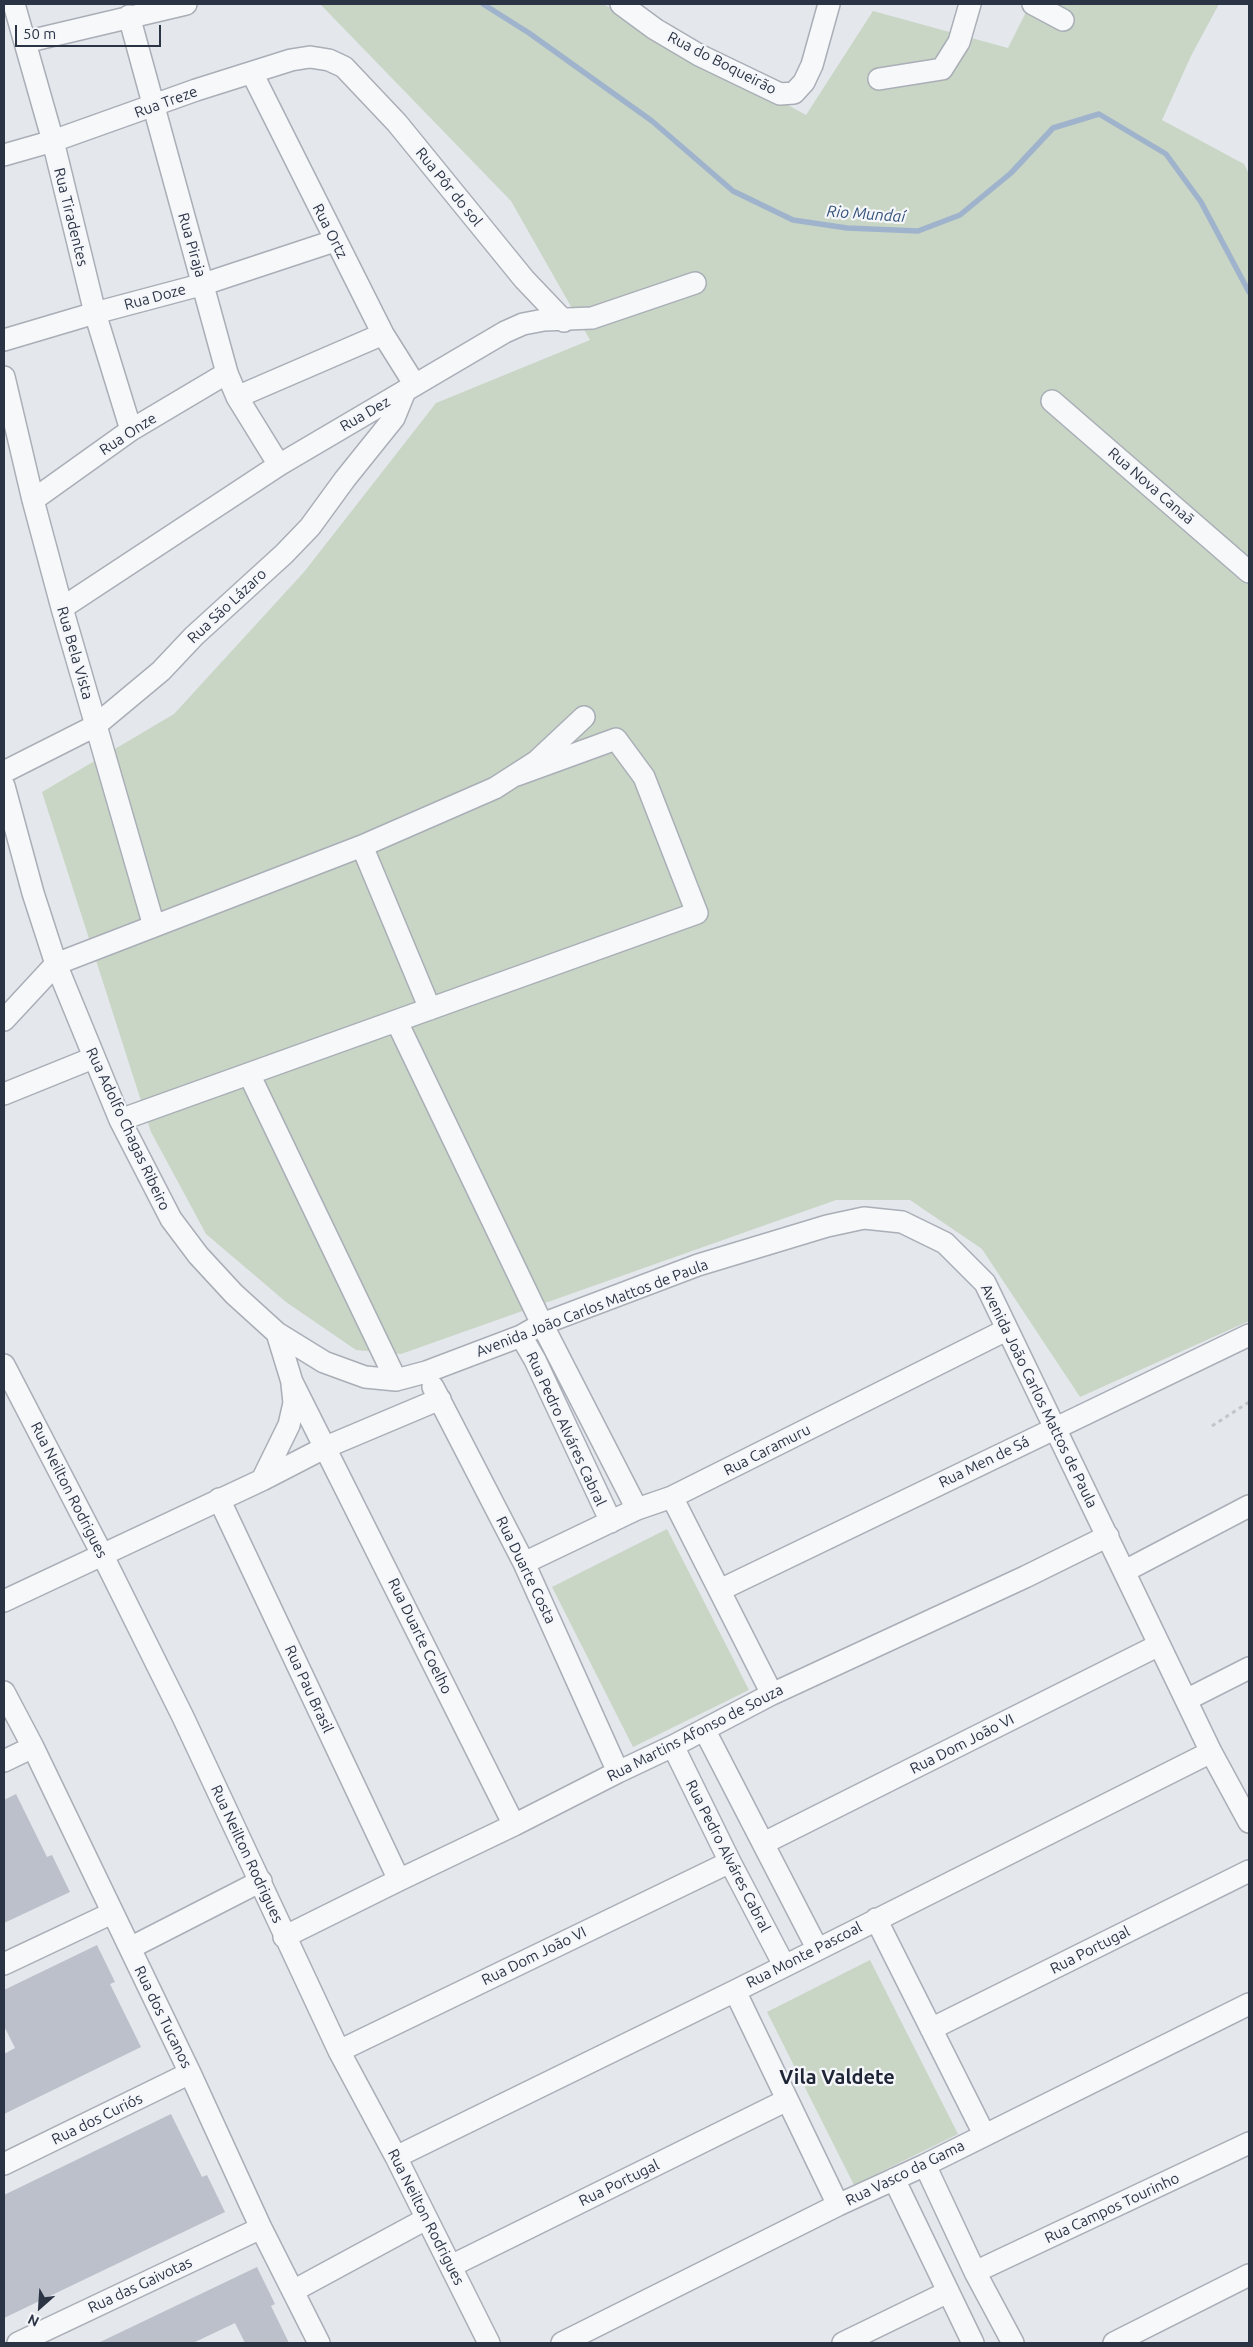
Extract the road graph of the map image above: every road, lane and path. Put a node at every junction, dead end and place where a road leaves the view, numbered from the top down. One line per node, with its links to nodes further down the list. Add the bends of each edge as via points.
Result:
1 (14, 4): 9 (street, Rua Tiradentes)
2 (186, 4): 7 (street)
3 (622, 4): 4 (street, Rua do Boqueirão, via 655,29 699,55 780,94 794,93 804,82)
4 (829, 4)
5 (970, 4): 12 (street, via 960,42 942,69)
6 (1034, 4): 8 (street)
7 (129, 16): 9 (street); 13 (street, Rua Piraja)
8 (1063, 20)
9 (25, 42): 14 (street, Rua Tiradentes)
10 (329, 60): 11 (street, Rua Treze, via 301,58); 20 (street, Rua Pôr do sol, via 344,67 397,122 524,279)
11 (252, 73): 13 (street, Rua Treze); 16 (street, Rua Ortz)
12 (879, 79)
13 (152, 107): 14 (street, Rua Treze); 18 (street, Rua Piraja)
14 (52, 141): 15 (street, Rua Treze); 19 (street, Rua Tiradentes)
15 (4, 155)
16 (334, 241): 18 (street, Rua Doze); 21 (street, Rua Ortz)
17 (696, 283): 20 (street, Rua Dez, via 592,318)
18 (204, 284): 19 (street, Rua Doze); 23 (street, Rua Piraja)
19 (95, 313): 22 (street, Rua Doze); 28 (street, Rua Tiradentes)
20 (564, 321): 25 (street, Rua Dez, via 524,324)
21 (383, 334): 25 (street, Rua Ortz); 26 (street)
22 (4, 340)
23 (227, 373): 26 (street, Rua Piraja); 28 (street, Rua Onze)
24 (4, 377): 30 (street, Rua Bela Vista)
25 (410, 388): 29 (street, Rua Dez); 34 (street, Rua São Lázaro, via 394,418 310,527 161,671)
26 (237, 397): 29 (street, Rua Piraja)
27 (1052, 401): 31 (street, Rua Nova Canaã)
28 (131, 430): 30 (street, Rua Onze)
29 (279, 465): 32 (street, Rua Dez)
30 (33, 500): 32 (street, Rua Bela Vista)
31 (1249, 572)
32 (62, 608): 34 (street, Rua Bela Vista)
33 (584, 717): 36 (street, via 537,761)
34 (96, 726): 35 (street, Rua São Lázaro); 39 (street, Rua Bela Vista)
35 (4, 772)
36 (517, 775): 38 (street, via 496,788); 41 (street, via 616,739 644,777 697,913)
37 (4, 786): 40 (street, Rua Adolfo Chagas Ribeiro)
38 (362, 846): 39 (street); 41 (street)
39 (154, 926): 40 (street)
40 (56, 964): 42 (street); 44 (street, Rua Adolfo Chagas Ribeiro)
41 (430, 1009): 43 (street)
42 (4, 1020)
43 (397, 1022): 45 (street); 48 (street, Rua Pedro Alváres Cabral)
44 (93, 1058): 46 (street); 47 (street, Rua Adolfo Chagas Ribeiro)
45 (249, 1074): 47 (street); 55 (street)
46 (4, 1094)
47 (120, 1120): 50 (street, Rua Adolfo Chagas Ribeiro, via 171,1219 234,1294)
48 (542, 1324): 49 (street, Avenida João Carlos Mattos de Paula, via 698,1266 827,1226 864,1218 902,1222 945,1243 985,1283); 52 (street, Avenida João Carlos Mattos de Paula); 66 (street, Rua Pedro Alváres Cabral)
49 (1006, 1330): 60 (street, Avenida João Carlos Mattos de Paula); 63 (street, Rua Caramuru)
50 (277, 1332): 55 (street, Avenida João Carlos Mattos de Paula, via 324,1362 365,1377); 56 (street)
51 (1249, 1334): 60 (street, Rua Men de Sá)
52 (521, 1336): 54 (street, Avenida João Carlos Mattos de Paula); 67 (street, Rua Pedro Alváres Cabral)
53 (4, 1365): 69 (street, Rua Neilton Rodrigues)
54 (426, 1372): 55 (street, Avenida João Carlos Mattos de Paula); 57 (street, Rua Duarte Costa)
55 (396, 1380)
56 (292, 1382): 61 (street, Rua Duarte Coelho); 62 (street, via 294,1403 289,1425)
57 (440, 1399): 61 (street); 70 (street, Rua Duarte Costa)
58 (1249, 1402): 59 (path)
59 (1212, 1426)
60 (1055, 1427): 68 (street, Avenida João Carlos Mattos de Paula); 72 (street, Rua Men de Sá)
61 (326, 1447): 62 (street); 86 (street, Rua Duarte Coelho)
62 (262, 1480): 64 (street)
63 (672, 1497): 66 (street, Rua Caramuru); 72 (street)
64 (219, 1500): 69 (street); 90 (street, Rua Pau Brasil)
65 (1249, 1506): 71 (street)
66 (637, 1509): 67 (street, Rua Caramuru)
67 (611, 1522): 70 (street, Rua Caramuru)
68 (1108, 1536): 71 (street, Avenida João Carlos Mattos de Paula); 77 (street, Rua Martins Afonso de Souza)
69 (102, 1554): 73 (street); 91 (street, Rua Neilton Rodrigues)
70 (524, 1563): 84 (street, Rua Duarte Costa)
71 (1125, 1571): 74 (street, Avenida João Carlos Mattos de Paula)
72 (720, 1590): 77 (street)
73 (4, 1601)
74 (1159, 1645): 78 (street, Avenida João Carlos Mattos de Paula); 87 (street, Rua Dom João VI)
75 (1249, 1668): 78 (street)
76 (4, 1692): 81 (street, Rua dos Tucanos)
77 (772, 1694): 79 (street, Rua Martins Afonso de Souza)
78 (1186, 1700): 82 (street, Avenida João Carlos Mattos de Paula)
79 (705, 1731): 80 (street, Rua Martins Afonso de Souza); 87 (street)
80 (674, 1746): 84 (street, Rua Martins Afonso de Souza); 88 (street, Rua Pedro Alváres Cabral)
81 (33, 1747): 83 (street); 92 (street, Rua dos Tucanos)
82 (1211, 1752): 85 (street, Avenida João Carlos Mattos de Paula); 93 (street, Rua Monte Pascoal)
83 (4, 1761)
84 (618, 1772): 86 (street, Rua Martins Afonso de Souza)
85 (1249, 1822)
86 (514, 1825): 90 (street, Rua Martins Afonso de Souza)
87 (764, 1843): 96 (street)
88 (730, 1862): 98 (street, Rua Pedro Alváres Cabral); 102 (street, Rua Dom João VI)
89 (1249, 1871): 101 (street, Rua Portugal)
90 (399, 1880): 94 (street, Rua Martins Afonso de Souza)
91 (261, 1881): 94 (street, Rua Neilton Rodrigues); 95 (street)
92 (112, 1912): 95 (street, Rua dos Tucanos); 97 (street)
93 (876, 1919): 96 (street, Rua Monte Pascoal); 101 (street)
94 (284, 1938): 102 (street, Rua Neilton Rodrigues)
95 (130, 1948): 103 (street, Rua dos Tucanos)
96 (817, 1948): 98 (street, Rua Monte Pascoal)
97 (4, 1964)
98 (784, 1964): 99 (street, Rua Monte Pascoal)
99 (735, 1991): 104 (street); 107 (street, Rua Monte Pascoal)
100 (1249, 2004): 105 (street, Rua Vasco da Gama)
101 (931, 2029): 105 (street)
102 (339, 2051): 107 (street, Rua Neilton Rodrigues)
103 (190, 2073): 108 (street, Rua dos Curiós); 113 (street, Rua dos Tucanos)
104 (787, 2100): 111 (street); 114 (street, Rua Portugal)
105 (984, 2134): 109 (street, Rua Vasco da Gama)
106 (1249, 2144): 115 (street, Rua Campos Tourinho)
107 (396, 2157): 112 (street, Rua Neilton Rodrigues)
108 (4, 2164)
109 (925, 2165): 110 (street, Rua Vasco da Gama); 115 (street)
110 (894, 2179): 111 (street, Rua Vasco da Gama); 118 (street)
111 (838, 2205): 122 (street, Rua Vasco da Gama)
112 (426, 2219): 114 (street, Rua Neilton Rodrigues); 117 (street)
113 (261, 2228): 117 (street, Rua dos Tucanos); 119 (street, Rua das Gaivotas)
114 (451, 2266): 121 (street, Rua Neilton Rodrigues)
115 (976, 2272): 125 (street)
116 (1249, 2275): 126 (street)
117 (293, 2291): 120 (street, Rua dos Tucanos)
118 (948, 2292): 123 (street); 124 (street)
119 (18, 2343)
120 (320, 2343)
121 (489, 2343)
122 (562, 2343)
123 (843, 2343)
124 (973, 2343)
125 (1013, 2343)
126 (1114, 2343)

